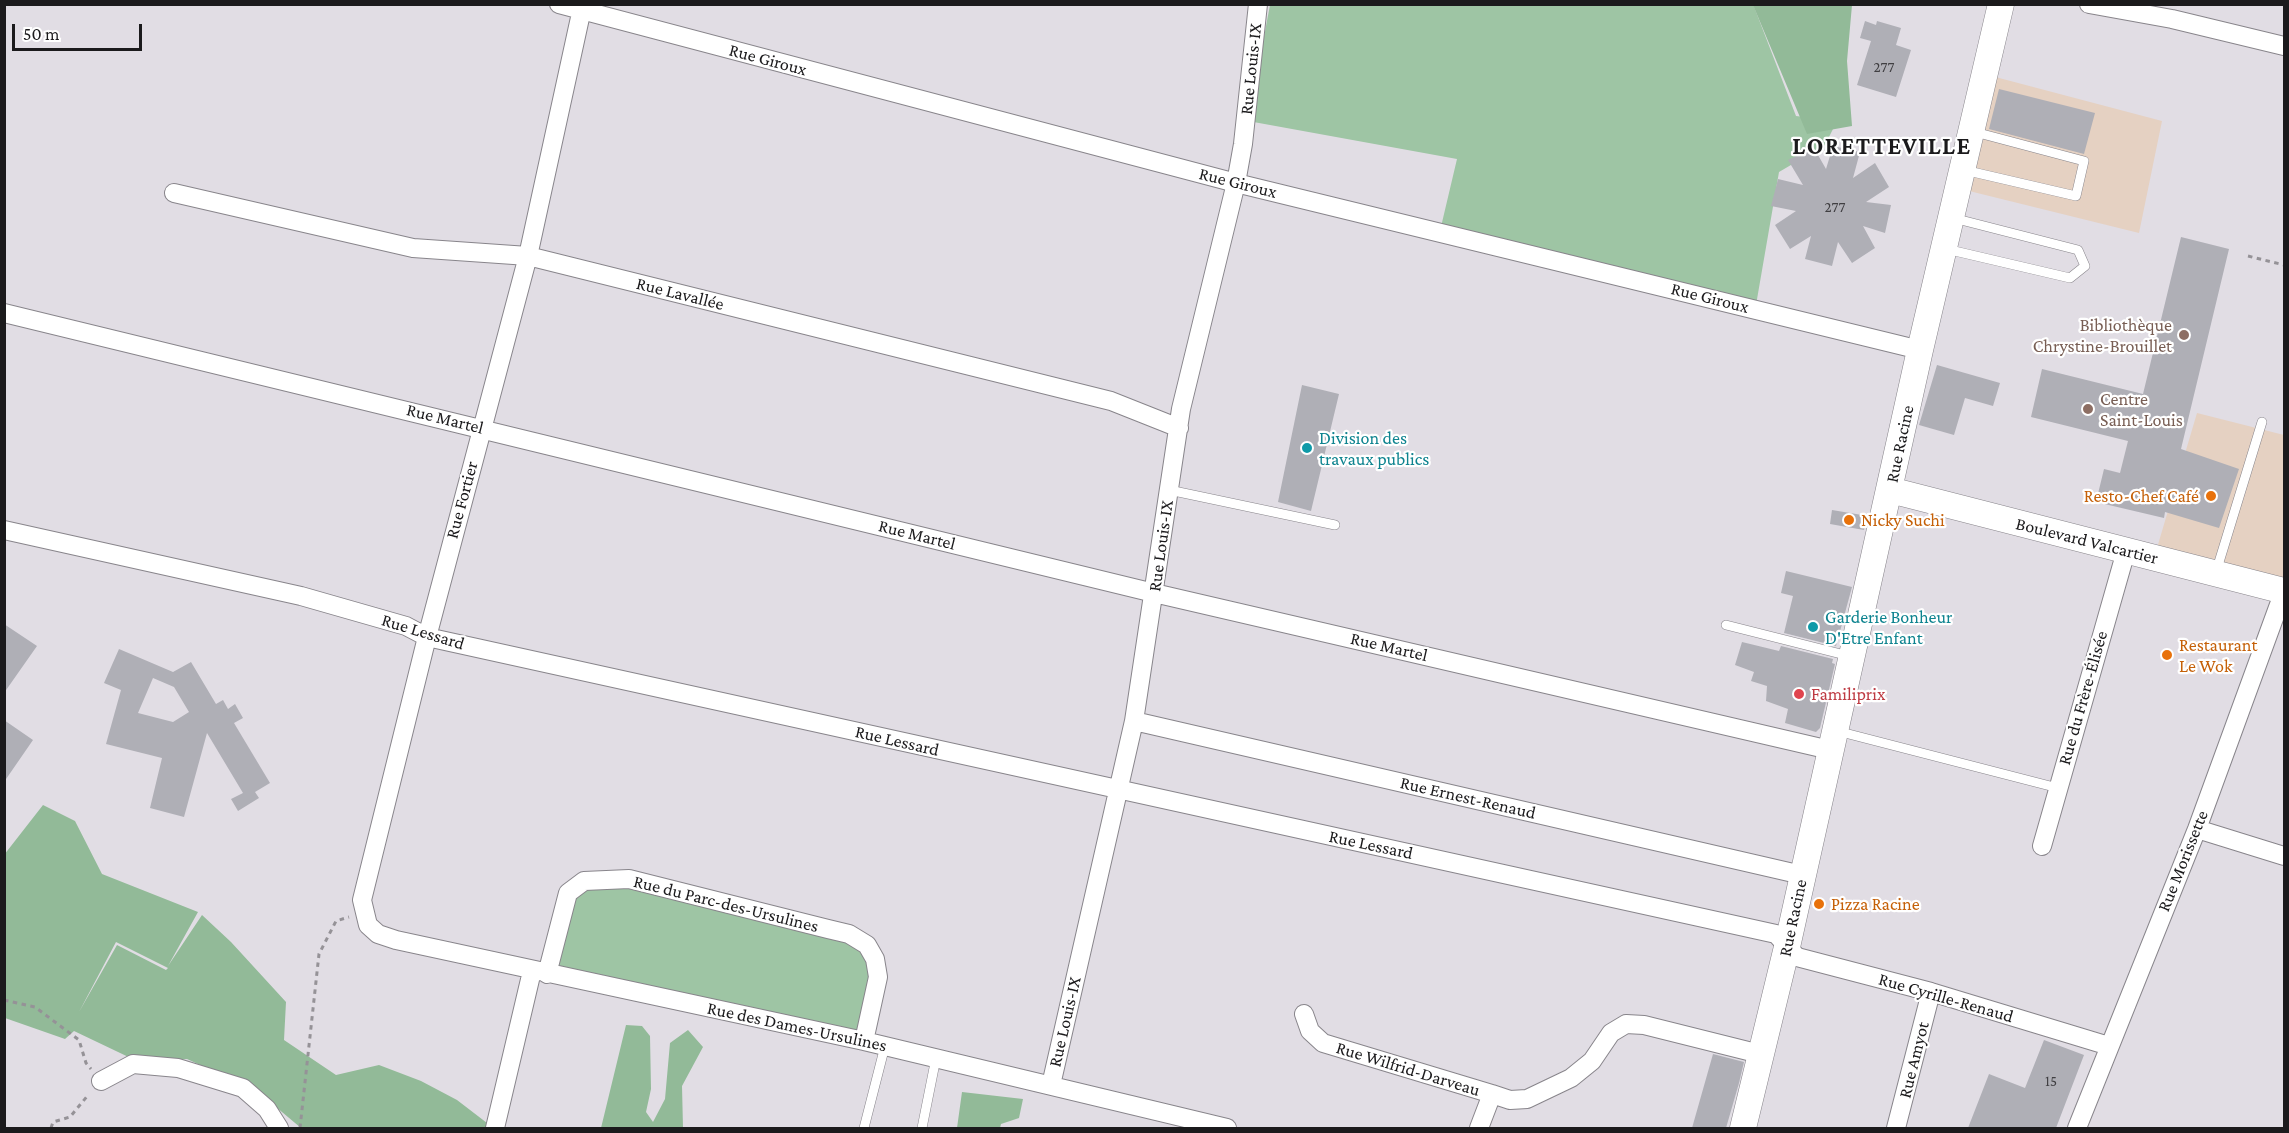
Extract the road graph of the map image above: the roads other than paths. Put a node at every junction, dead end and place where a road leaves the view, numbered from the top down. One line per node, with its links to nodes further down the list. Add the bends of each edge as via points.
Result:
1 (559, 4): 5 (street, Rue Giroux)
2 (1258, 4): 10 (street, Rue Louis-IX)
3 (2001, 4): 8 (main road, Rue Racine)
4 (2088, 4): 6 (street)
5 (583, 8): 10 (street, Rue Giroux); 14 (street, Rue Fortier)
6 (2175, 12): 7 (street)
7 (2284, 46)
8 (1970, 131): 9 (main road, Rue Racine); 9 (lane, via 2084,161 2076,196)
9 (1961, 169): 12 (main road, Rue Racine)
10 (1236, 183): 16 (street, Rue Giroux); 19 (street, Rue Louis-IX)
11 (174, 193): 14 (street, Rue Lavallée, via 413,248)
12 (1950, 218): 13 (main road, Rue Racine); 13 (lane, via 2078,250 2085,266 2070,278)
13 (1943, 248): 16 (main road, Rue Racine)
14 (528, 256): 18 (street, Rue Fortier); 19 (street, Rue Lavallée, via 1111,401)
15 (4, 313): 18 (street, Rue Martel)
16 (1920, 350): 21 (main road, Rue Racine)
17 (2262, 422): 25 (lane)
18 (481, 428): 27 (street, Rue Martel); 29 (street, Rue Fortier)
19 (1179, 428): 20 (street, Rue Louis-IX)
20 (1169, 490): 22 (lane); 27 (street, Rue Louis-IX)
21 (1890, 490): 24 (main road, Boulevard Valcartier); 30 (main road, Rue Racine)
22 (1335, 525)
23 (4, 530): 29 (street, Rue Lessard, via 300,596 406,626)
24 (2126, 550): 25 (main road, Boulevard Valcartier); 33 (street, Rue du Frère-Élisée)
25 (2215, 574): 26 (main road, Boulevard Valcartier)
26 (2284, 591): 35 (street, Rue Morissette)
27 (1154, 593): 31 (street, Rue Louis-IX); 32 (street, Rue Martel)
28 (1726, 625): 30 (lane)
29 (427, 636): 34 (street, Rue Lessard); 39 (street, Rue Fortier, via 362,900)
30 (1852, 657): 32 (main road, Rue Racine)
31 (1134, 721): 34 (street, Rue Louis-IX); 38 (street, Rue Ernest-Renaud)
32 (1832, 740): 33 (lane); 38 (main road, Rue Racine)
33 (2058, 788): 36 (street, Rue du Frère-Élisée)
34 (1118, 789): 40 (street, Rue Lessard, via 1776,934); 50 (street, Rue Louis-IX)
35 (2197, 829): 37 (street); 46 (street, Rue Morissette)
36 (2042, 846)
37 (2284, 856)
38 (1802, 875): 40 (main road, Rue Racine)
39 (366, 918): 41 (street, Rue des Dames-Ursulines, via 378,934 396,940)
40 (1787, 947): 42 (street, Rue Cyrille-Renaud, via 1797,957); 47 (main road, Rue Racine)
41 (540, 972): 44 (street, Rue des Dames-Ursulines); 44 (street, Rue du Parc-des-Ursulines, via 568,893 584,881 629,879 828,928 867,945 875,958 878,977); 53 (street, Rue du Parc-des-Ursulines)
42 (1931, 992): 46 (street, Rue Cyrille-Renaud); 59 (street, Rue Amyot)
43 (1305, 1014): 51 (street, Rue Wilfrid-Darveau, via 1310,1031 1323,1043)
44 (864, 1041): 45 (street, Rue des Dames-Ursulines)
45 (885, 1046): 48 (street, Rue des Dames-Ursulines); 54 (lane)
46 (2109, 1046): 60 (street, Rue Morissette)
47 (1760, 1054): 51 (street, Rue Wilfrid-Darveau, via 1626,1024 1611,1033 1592,1062 1571,1078 1527,1099 1510,1100); 58 (main road, Rue Racine)
48 (936, 1058): 50 (street, Rue des Dames-Ursulines); 55 (lane)
49 (101, 1081): 52 (street, via 133,1064 178,1068 243,1088 267,1109)
50 (1051, 1085): 56 (street, Rue des Dames-Ursulines)
51 (1492, 1094): 57 (street, Rue Wilfrid-Darveau)
52 (279, 1128)
53 (495, 1128)
54 (864, 1128)
55 (922, 1128)
56 (1227, 1128)
57 (1479, 1128)
58 (1743, 1128)
59 (1896, 1128)
60 (2077, 1128)

